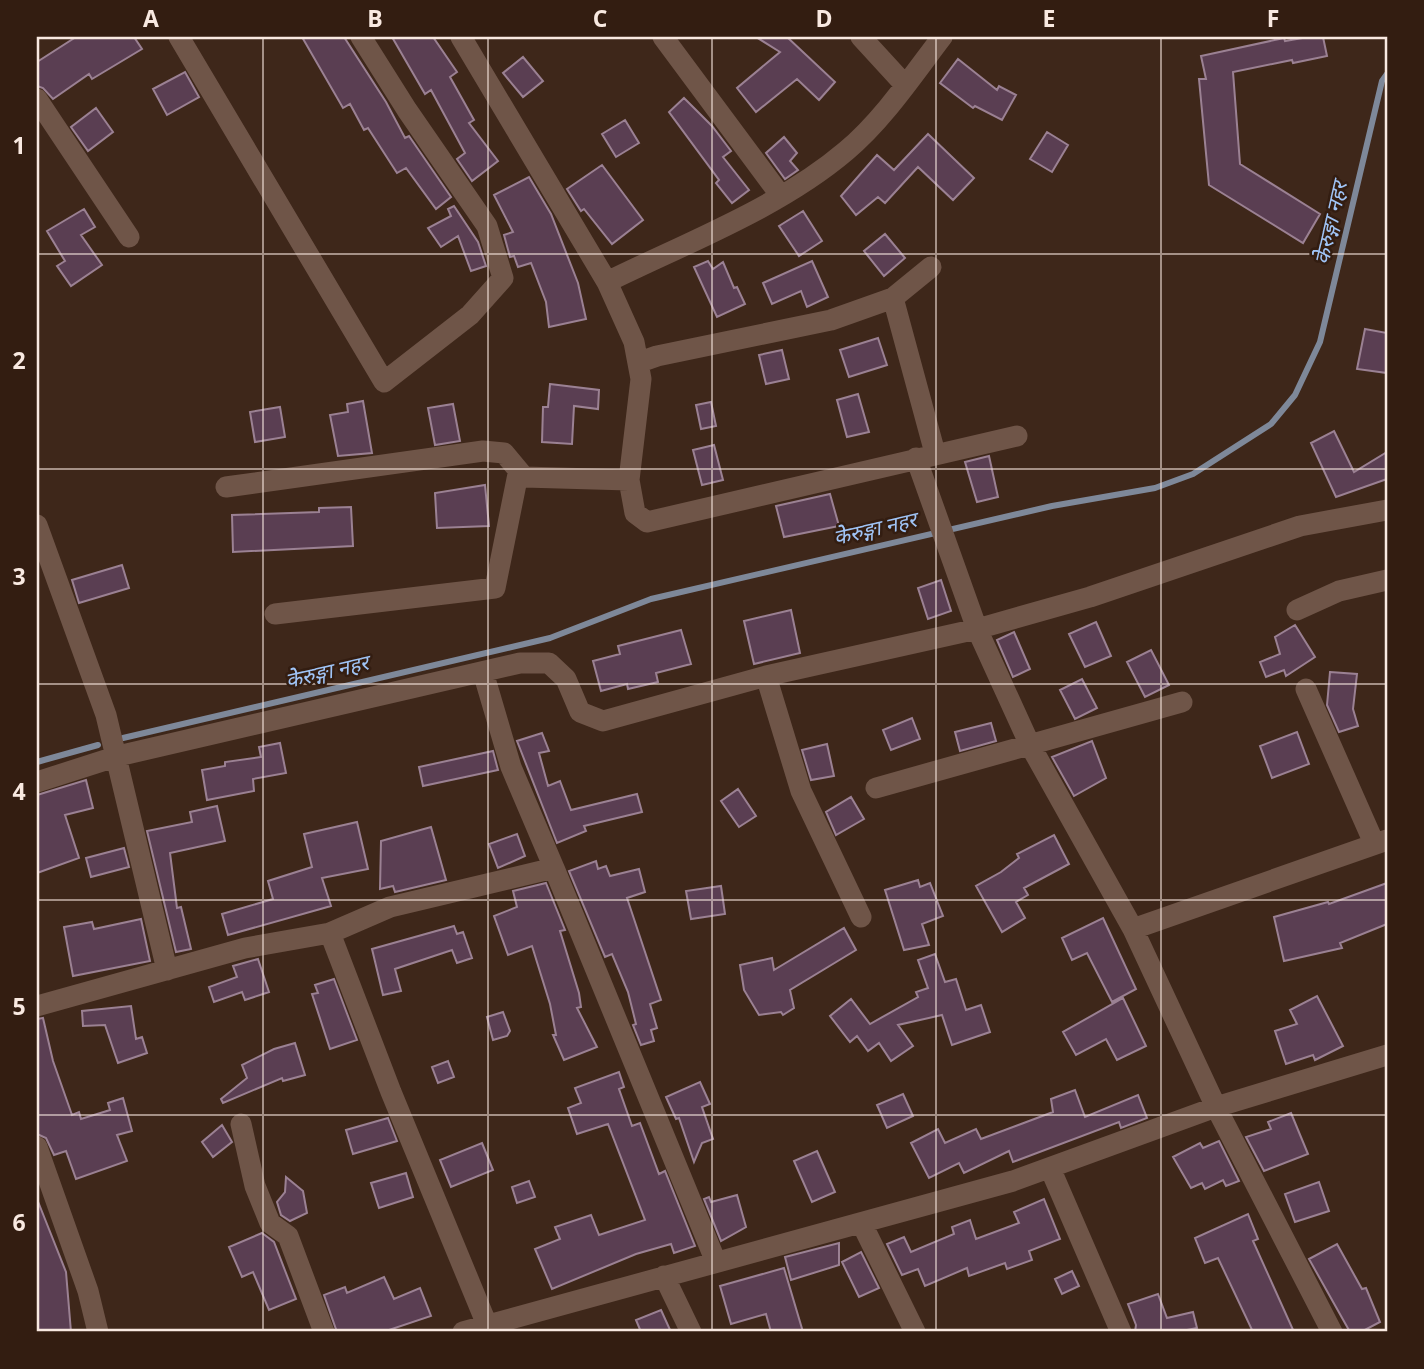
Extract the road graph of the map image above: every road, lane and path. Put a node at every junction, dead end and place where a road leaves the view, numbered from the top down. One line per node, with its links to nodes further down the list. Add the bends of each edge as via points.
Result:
1 (179, 37): 2 (street, via 384,382 470,316 503,278 487,226)
2 (361, 37)
3 (461, 37): 12 (street)
4 (663, 37): 9 (street)
5 (861, 37): 7 (street)
6 (942, 37): 7 (street)
7 (905, 85): 9 (street, via 849,149)
8 (37, 99): 10 (street)
9 (781, 196): 12 (street)
10 (129, 237)
11 (931, 267): 13 (street)
12 (607, 282): 14 (street)
13 (893, 298): 14 (street, via 831,320); 16 (street)
14 (640, 362): 18 (street)
15 (1017, 436): 16 (street)
16 (925, 455): 18 (street, via 647,522 635,513); 25 (street, via 939,524)
17 (518, 474): 18 (street); 19 (street, via 505,453 484,451); 24 (street, via 495,588)
18 (629, 480)
19 (226, 487)
20 (1387, 510): 25 (street, via 1300,526 1090,597)
21 (37, 525): 31 (street)
22 (1387, 580): 23 (street, via 1339,591)
23 (1297, 610)
24 (275, 614)
25 (977, 629): 27 (street); 30 (street)
26 (483, 672): 27 (street, via 520,663 549,663 566,678 580,712 603,721); 31 (street); 35 (street, via 511,767)
27 (766, 676): 36 (street, via 801,791)
28 (1306, 689): 34 (street)
29 (1182, 702): 30 (street)
30 (1030, 744): 33 (street); 37 (street)
31 (118, 756): 32 (street); 39 (street)
32 (37, 782)
33 (876, 788)
34 (1381, 841): 37 (street)
35 (554, 868): 38 (street, via 390,907); 47 (street)
36 (861, 917)
37 (1133, 929): 42 (street)
38 (330, 933): 39 (street, via 245,948); 49 (street)
39 (167, 970): 40 (street)
40 (37, 1006)
41 (1387, 1055): 42 (street)
42 (1216, 1107): 45 (street); 56 (street)
43 (241, 1124): 51 (street, via 260,1198 270,1223 288,1236)
44 (37, 1147): 50 (street)
45 (1050, 1168): 46 (street); 55 (street)
46 (862, 1224): 47 (street); 54 (street)
47 (716, 1262): 48 (street)
48 (664, 1276): 49 (street); 53 (street)
49 (489, 1329): 52 (street)
50 (98, 1332)
51 (324, 1332)
52 (463, 1332)
53 (691, 1332)
54 (915, 1332)
55 (1121, 1332)
56 (1332, 1332)

